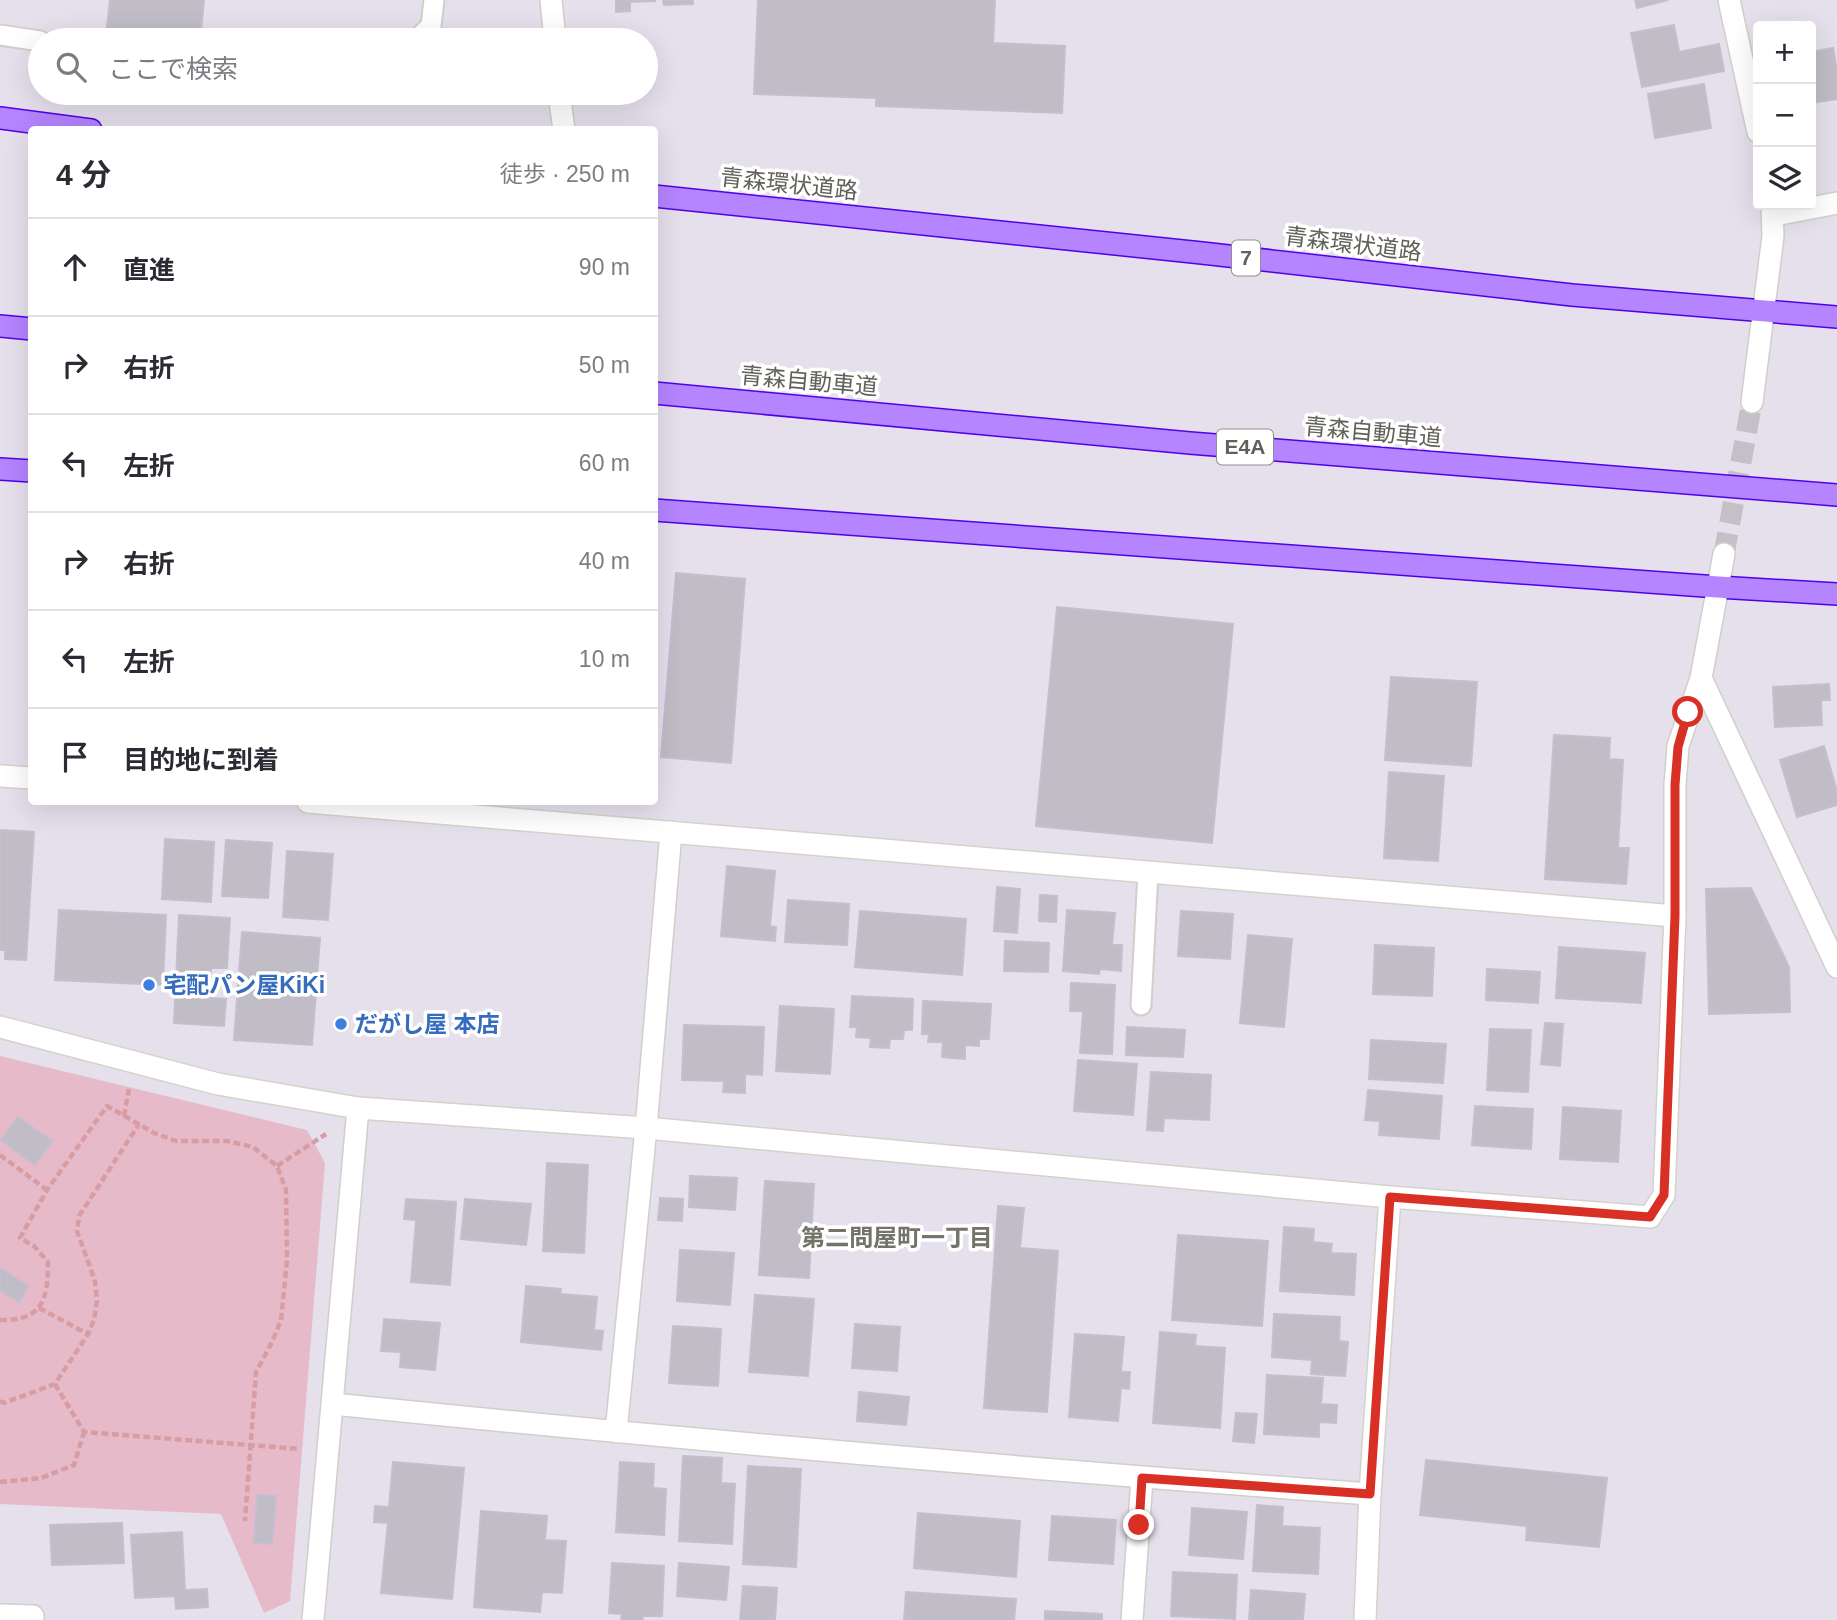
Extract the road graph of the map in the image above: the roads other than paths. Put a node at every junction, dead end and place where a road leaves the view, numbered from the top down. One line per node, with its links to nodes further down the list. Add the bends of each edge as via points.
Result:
1 (434, 0): 4 (lane)
2 (551, 0): 5 (street)
3 (1729, 0): 9 (street)
4 (429, 28)
5 (554, 28)
6 (0, 35): 7 (lane)
7 (28, 39)
8 (561, 105): 12 (street)
9 (1753, 109)
10 (0, 118): 11 (highway)
11 (61, 126)
12 (563, 126)
13 (658, 196): 17 (highway, 青森環状道路 / 7, via 1572,295)
14 (1837, 203): 15 (street)
15 (1816, 205)
16 (1773, 210): 17 (street)
17 (1765, 311): 18 (highway, 青森環状道路 / 7); 22 (street)
18 (1837, 317)
19 (0, 326): 20 (highway)
20 (28, 329)
21 (658, 393): 25 (highway, 青森自動車道 / E4A)
22 (1752, 402)
23 (0, 469): 24 (highway)
24 (28, 471)
25 (1837, 495)
26 (658, 510): 28 (highway)
27 (1724, 554): 28 (street)
28 (1718, 587): 29 (highway); 30 (street)
29 (1837, 594)
30 (1700, 678): 36 (street, via 1678,747); 37 (street)
31 (0, 776): 32 (street)
32 (28, 778)
33 (344, 805): 34 (street)
34 (671, 832): 35 (street); 41 (street)
35 (1148, 872): 36 (street); 38 (lane)
36 (1675, 916): 42 (street, via 1664,1195 1650,1217)
37 (1837, 967)
38 (1141, 1005)
39 (0, 1027): 40 (street, via 218,1084)
40 (358, 1108): 41 (street); 43 (street)
41 (646, 1128): 42 (street); 44 (street)
42 (1390, 1197): 46 (street)
43 (334, 1404): 44 (street); 49 (street)
44 (616, 1432): 45 (street)
45 (1142, 1478): 46 (street); 50 (street)
46 (1370, 1494): 51 (street)
47 (0, 1615): 48 (street, via 33,1616)
48 (33, 1620)
49 (313, 1620)
50 (1132, 1620)
51 (1365, 1620)

